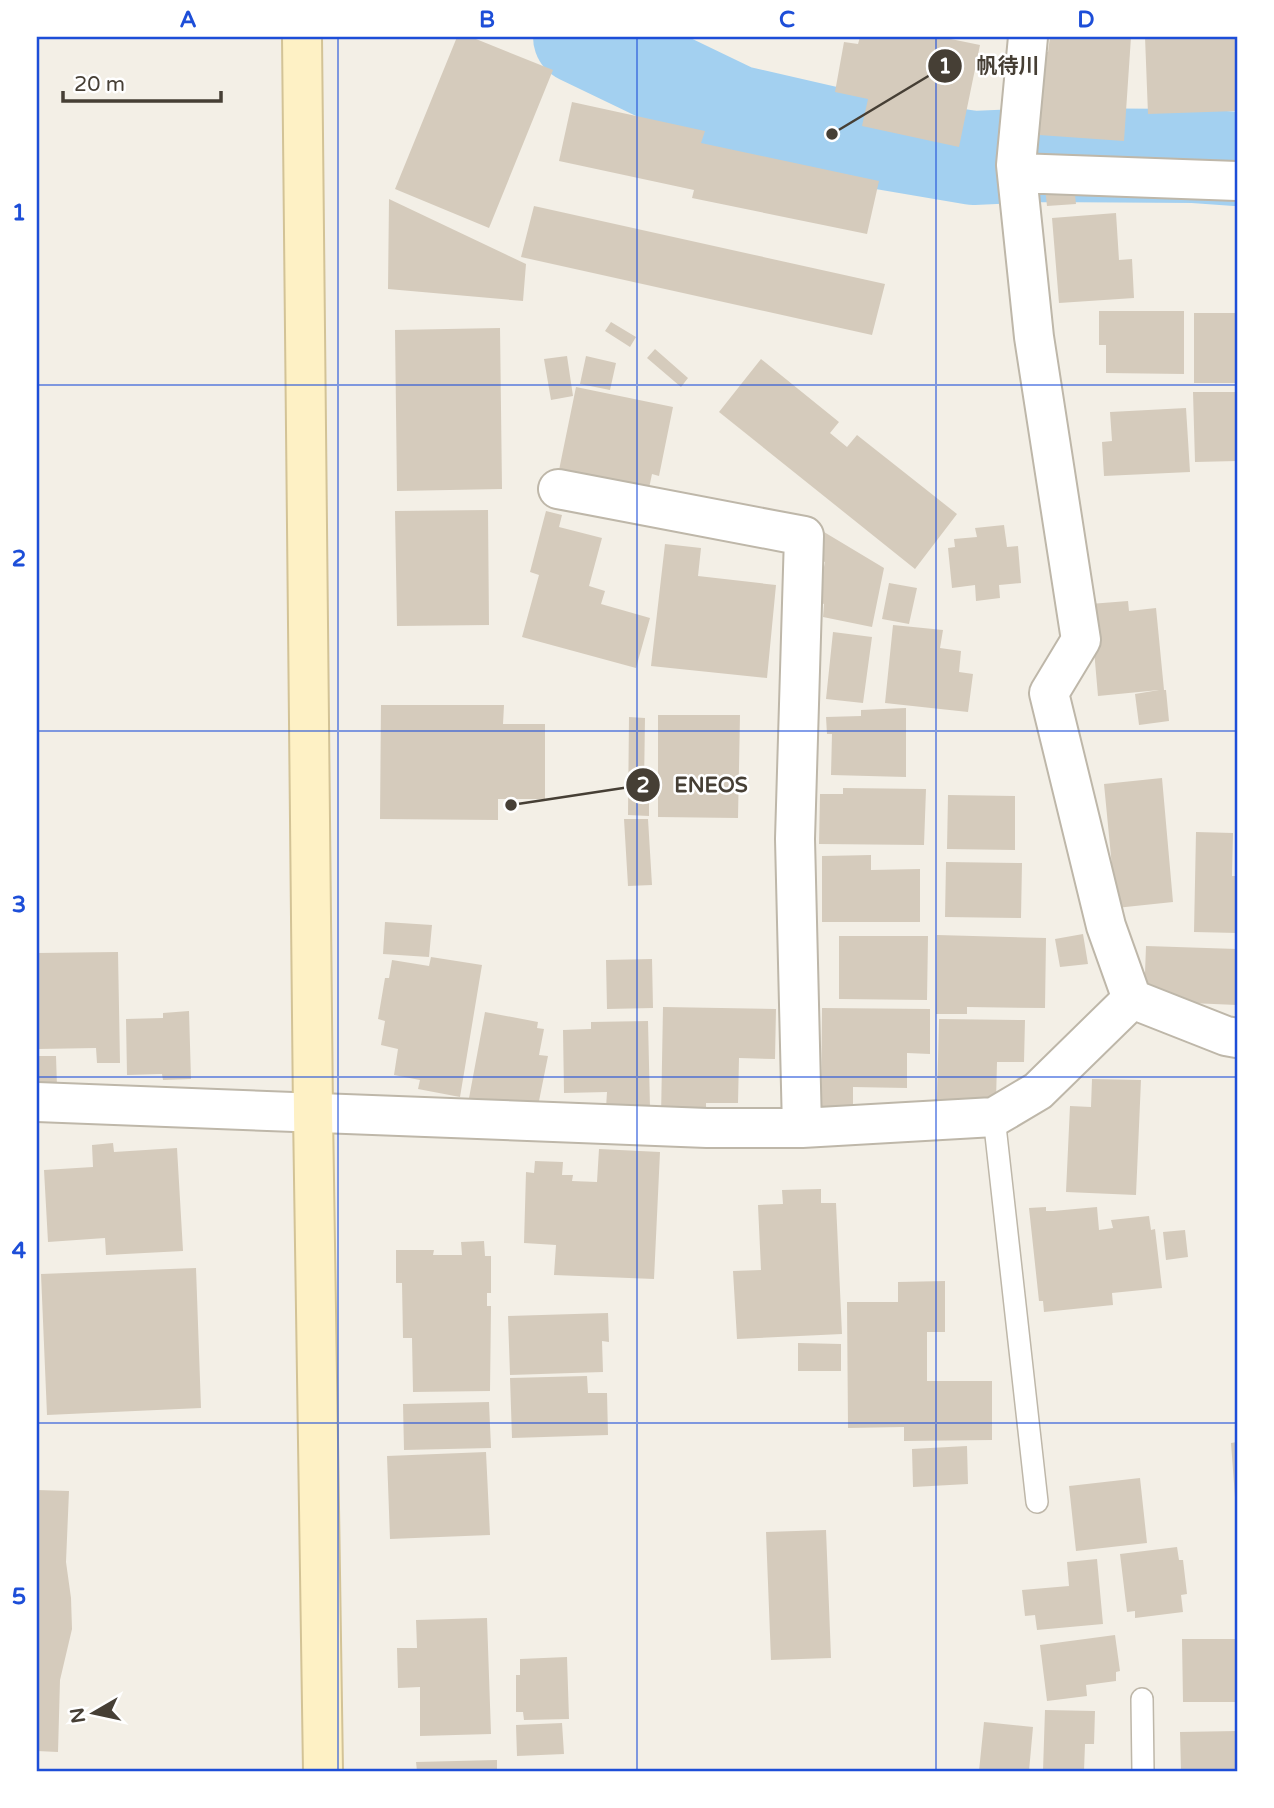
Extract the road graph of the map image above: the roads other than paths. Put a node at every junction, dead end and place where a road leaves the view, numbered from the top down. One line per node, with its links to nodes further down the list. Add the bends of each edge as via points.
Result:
1 (302, 37): 9 (street)
2 (1028, 37): 3 (street)
3 (1017, 173): 4 (street); 6 (street, via 1034,337 1080,640 1049,693 1107,926)
4 (1237, 181)
5 (558, 489): 11 (street, via 804,536 795,839)
6 (1132, 999): 7 (street); 10 (street, via 1038,1091)
7 (1237, 1038)
8 (37, 1102): 9 (street)
9 (313, 1113): 11 (street); 14 (street)
10 (994, 1117): 11 (street); 12 (lane)
11 (802, 1128)
12 (1037, 1502)
13 (1142, 1699): 15 (lane)
14 (323, 1771)
15 (1143, 1771)

